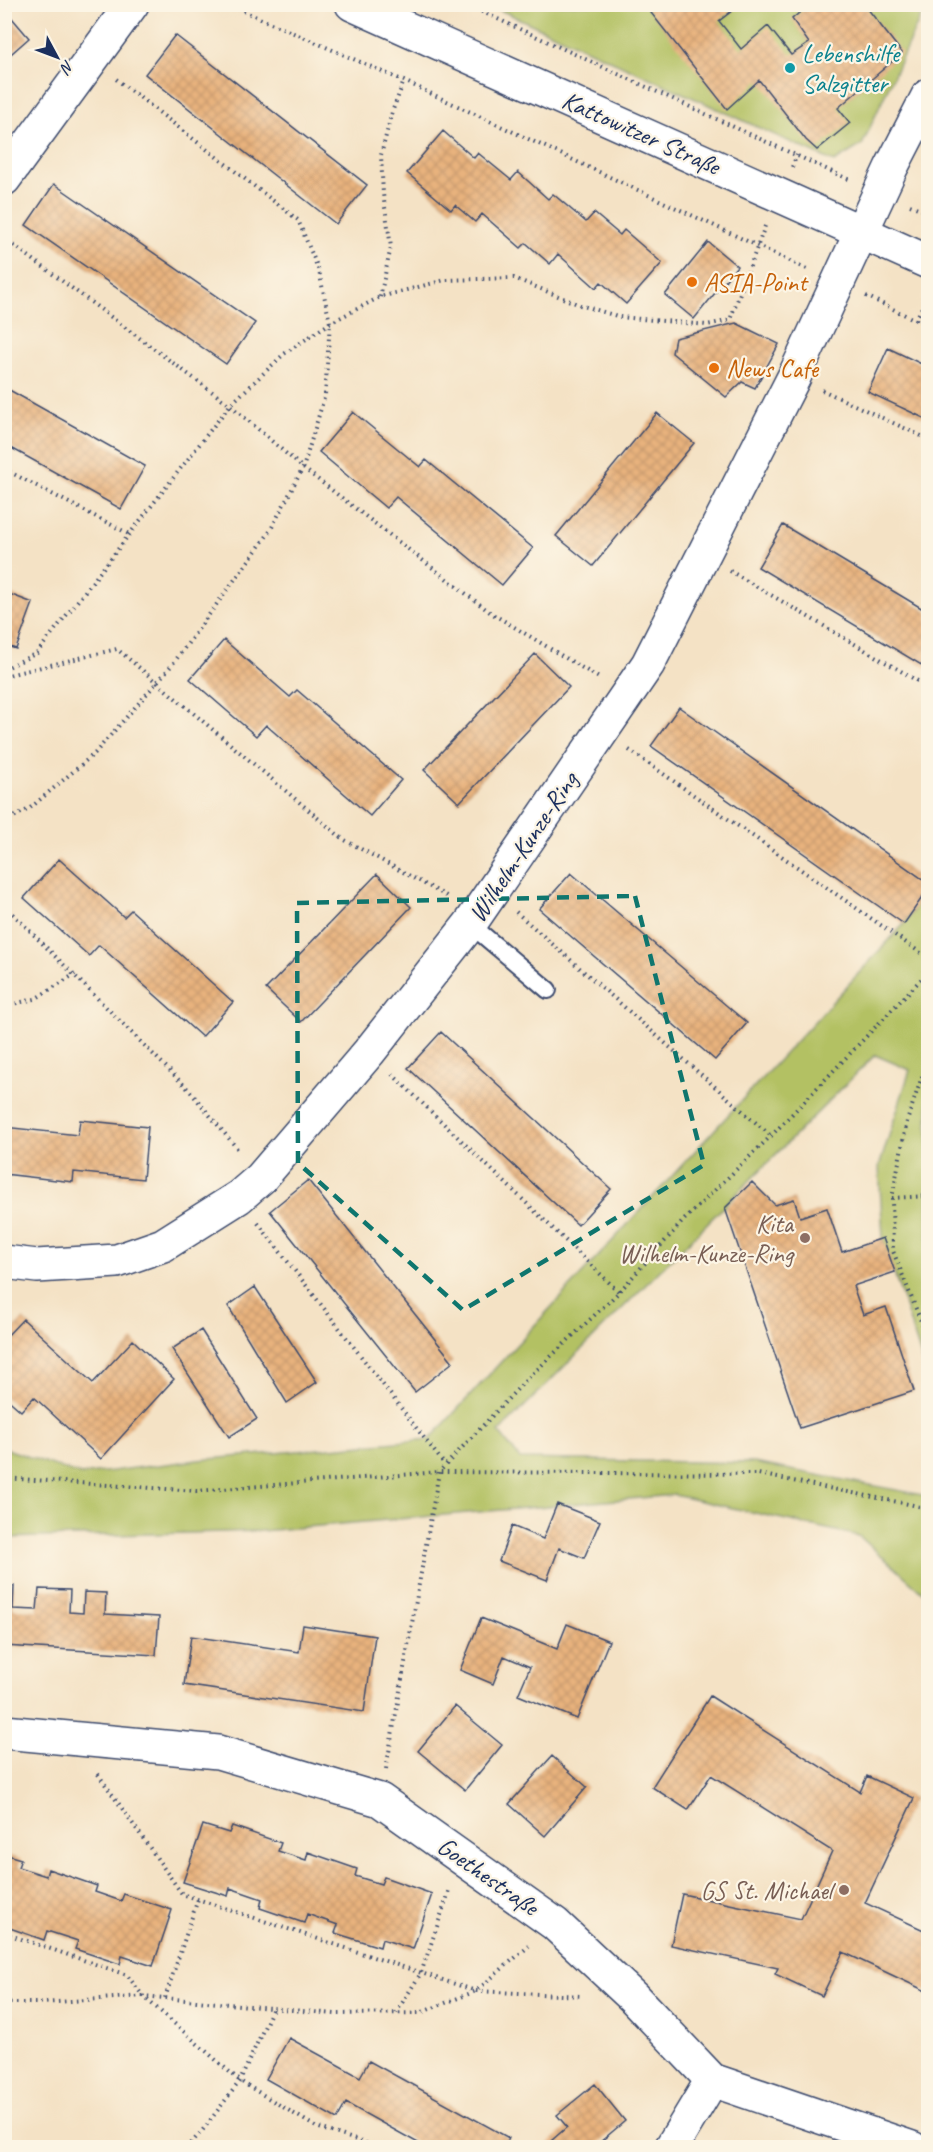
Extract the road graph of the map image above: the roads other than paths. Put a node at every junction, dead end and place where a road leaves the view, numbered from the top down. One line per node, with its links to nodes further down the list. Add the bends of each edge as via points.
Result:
1 (132, 4): 4 (street)
2 (352, 4): 5 (street, Kattowitzer Straße)
3 (928, 96): 5 (street, Wilhelm-Kunze-Ring)
4 (4, 179)
5 (861, 232): 6 (street, Kattowitzer Straße); 7 (street, Wilhelm-Kunze-Ring, via 794,377 648,664)
6 (928, 262)
7 (480, 910): 8 (lane); 9 (street, Wilhelm-Kunze-Ring, via 369,1052 250,1187 163,1245 117,1261 37,1266)
8 (548, 990)
9 (4, 1262)
10 (4, 1732): 11 (street, Goethestraße, via 218,1752 380,1800 555,1924 634,1998)
11 (712, 2080): 12 (street); 13 (street, Goethestraße)
12 (671, 2148)
13 (912, 2148)

